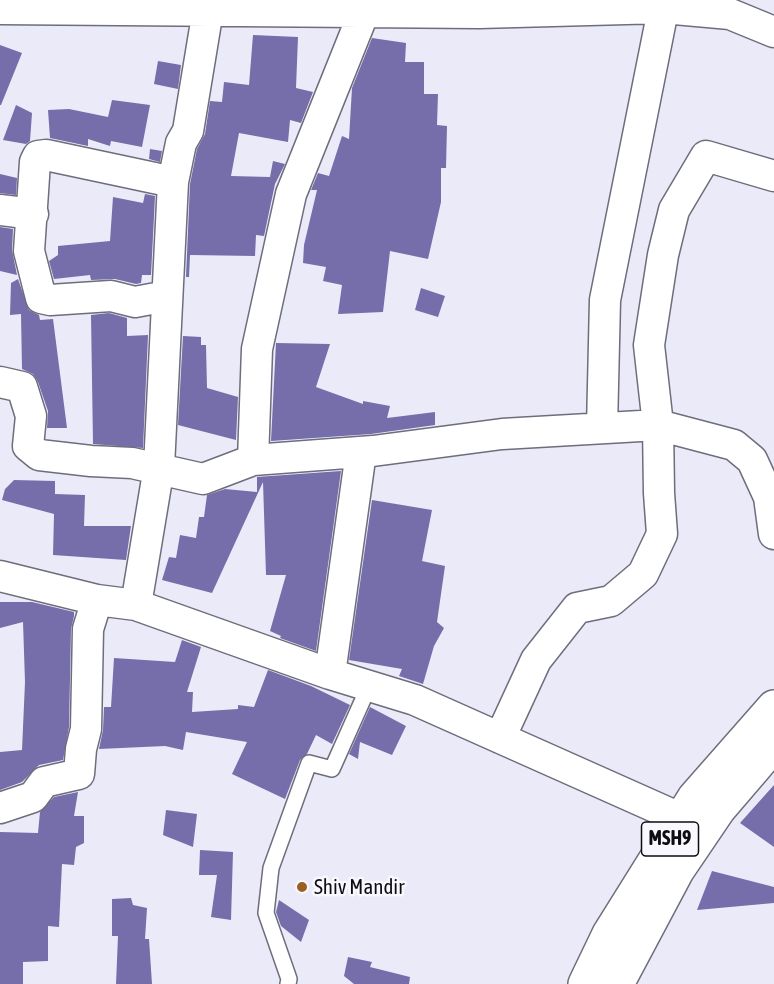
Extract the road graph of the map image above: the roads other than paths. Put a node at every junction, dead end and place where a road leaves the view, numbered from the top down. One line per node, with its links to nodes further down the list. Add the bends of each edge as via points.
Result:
1 (664, 4): 4 (street, via 479,13); 5 (street, via 730,14); 11 (street)
2 (0, 9): 3 (street)
3 (208, 10): 4 (street); 7 (street, via 188,131 181,143)
4 (364, 12): 17 (street, via 291,194 257,349)
5 (774, 32)
6 (774, 176): 12 (street, via 706,156 674,210)
7 (173, 182): 9 (street, via 38,156); 10 (street)
8 (0, 210): 9 (street)
9 (33, 214): 10 (street, via 29,251 41,298 111,296 135,302)
10 (167, 296): 18 (street)
11 (605, 300): 12 (street); 15 (street)
12 (655, 301): 14 (street, via 649,345)
13 (0, 382): 18 (street, via 22,387 31,416 28,446 39,455)
14 (658, 425): 15 (street); 19 (street, via 734,445 752,460 769,497); 26 (street, via 662,534 643,574 611,601 577,608 536,660)
15 (602, 428): 16 (street, via 502,434)
16 (361, 452): 17 (street); 23 (street)
17 (253, 460): 18 (street, via 203,479)
18 (159, 467): 22 (street)
19 (774, 534)
20 (0, 576): 21 (street)
21 (97, 600): 22 (street); 28 (street, via 88,629 86,729 79,774 44,782 33,798)
22 (136, 605): 23 (street)
23 (330, 674): 24 (street)
24 (369, 686): 26 (street, via 415,700); 30 (lane, via 332,769 309,763 271,868 266,913)
25 (774, 707): 29 (main road, MSH9, via 694,798)
26 (500, 738): 29 (street)
27 (774, 745): 29 (main road, via 718,809)
28 (0, 808)
29 (692, 826): 31 (main road, MSH9, via 609,934); 32 (main road, via 677,871)
30 (288, 984)
31 (585, 984)
32 (617, 984)

